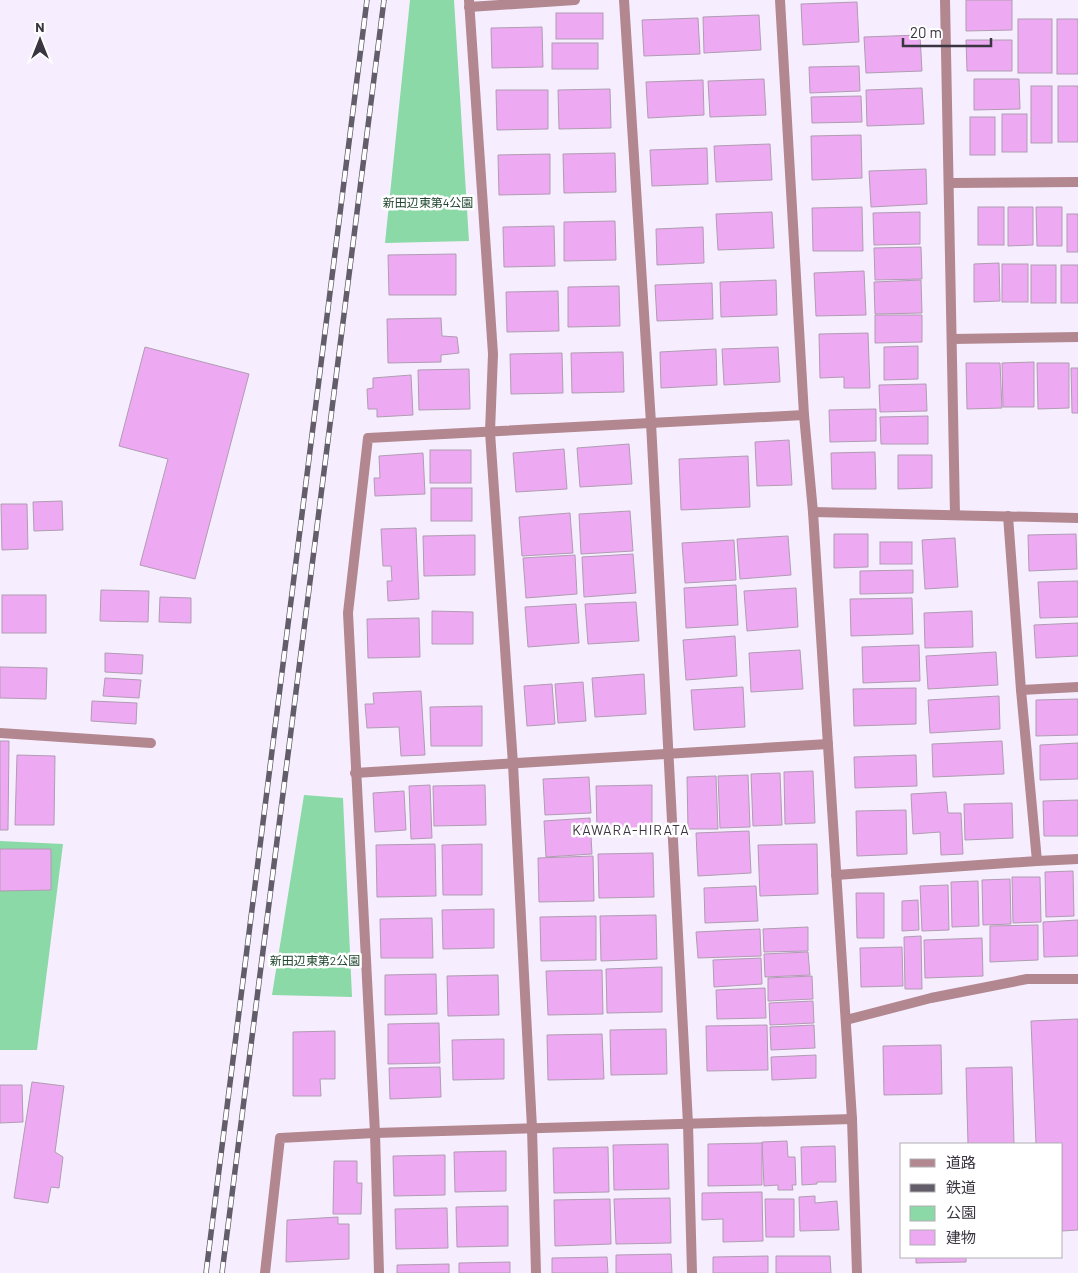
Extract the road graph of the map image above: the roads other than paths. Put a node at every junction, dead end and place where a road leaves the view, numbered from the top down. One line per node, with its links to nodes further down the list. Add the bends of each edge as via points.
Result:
1 (574, 0): 5 (street)
2 (624, 0): 11 (street)
3 (780, 0): 10 (street)
4 (945, 0): 7 (street)
5 (469, 3): 12 (street, via 493,354)
6 (1078, 182): 7 (street)
7 (950, 183): 9 (street)
8 (1078, 337): 9 (street)
9 (952, 339): 14 (street)
10 (804, 415): 11 (street); 13 (street)
11 (651, 423): 12 (street); 22 (street)
12 (490, 432): 23 (street); 24 (street, via 368,438 348,613)
13 (813, 512): 14 (street); 21 (street)
14 (955, 514): 15 (street)
15 (1008, 516): 16 (street); 18 (street)
16 (1078, 518)
17 (1078, 687): 18 (street)
18 (1021, 690): 26 (street)
19 (0, 733): 20 (street)
20 (151, 743)
21 (828, 744): 22 (street); 27 (street)
22 (668, 754): 23 (street); 31 (street)
23 (513, 764): 24 (street); 32 (street)
24 (355, 773): 33 (street)
25 (1078, 859): 26 (street)
26 (1037, 862): 27 (street)
27 (836, 875): 29 (street)
28 (1078, 979): 29 (street, via 1027,979 931,998)
29 (846, 1020): 30 (street)
30 (852, 1120): 31 (street); 38 (street)
31 (688, 1124): 32 (street); 37 (street)
32 (532, 1128): 33 (street); 36 (street)
33 (375, 1132): 34 (street, via 280,1138); 35 (street)
34 (266, 1273)
35 (379, 1273)
36 (536, 1273)
37 (692, 1273)
38 (857, 1273)

